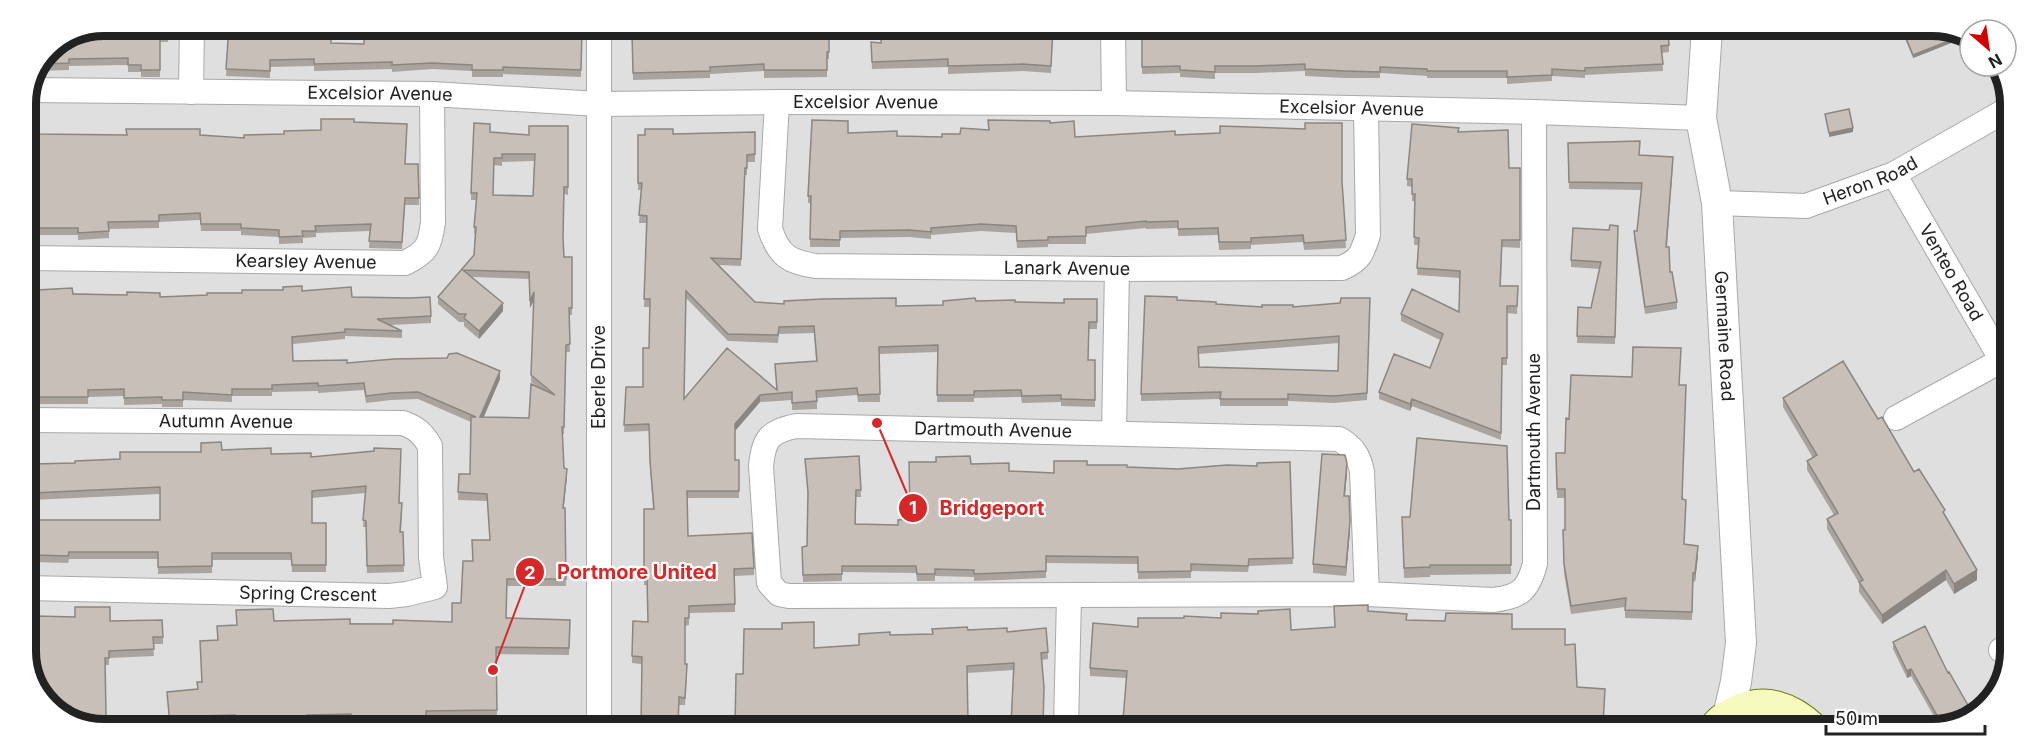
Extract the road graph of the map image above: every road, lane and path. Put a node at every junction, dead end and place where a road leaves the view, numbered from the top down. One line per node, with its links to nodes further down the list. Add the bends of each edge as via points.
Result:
1 (192, 36): 6 (street)
2 (599, 36): 10 (street, Eberle Drive)
3 (1113, 36): 9 (street)
4 (1707, 36): 14 (street, Germaine Road)
5 (37, 90): 6 (street, Excelsior Avenue)
6 (191, 92): 7 (street, Excelsior Avenue)
7 (432, 94): 10 (street, Excelsior Avenue); 17 (street, Kearsley Avenue, via 434,222 430,243 420,255 405,263)
8 (777, 102): 9 (street, Excelsior Avenue); 10 (street, Excelsior Avenue); 18 (street, Lanark Avenue, via 770,229 784,256 798,263)
9 (1113, 103): 11 (street, Excelsior Avenue)
10 (599, 104): 30 (street, Eberle Drive)
11 (1366, 110): 12 (street, Excelsior Avenue); 18 (street, Lanark Avenue, via 1368,235 1356,261 1341,268 1325,269)
12 (1534, 112): 14 (street, Excelsior Avenue); 26 (street, Dartmouth Avenue, via 1531,580 1522,592 1493,600)
13 (2000, 114): 15 (street, Heron Road)
14 (1701, 118): 16 (street, Germaine Road)
15 (1894, 174): 16 (street, Heron Road, via 1806,206); 19 (street, Venteo Road)
16 (1717, 203): 28 (street, Germaine Road)
17 (36, 258)
18 (1117, 268): 23 (street)
19 (2000, 353)
20 (2000, 366): 21 (street)
21 (1896, 418)
22 (36, 420): 24 (street, Autumn Avenue, via 403,423)
23 (1114, 433): 26 (street, Dartmouth Avenue, via 1327,438 1350,445 1359,457 1362,472); 27 (street, Dartmouth Avenue, via 797,426 769,437 763,450 768,575 769,583 779,594)
24 (423, 434): 25 (street, Spring Crescent, via 430,446 430,557 435,586 389,596)
25 (36, 588)
26 (1366, 594): 27 (street, Dartmouth Avenue)
27 (1069, 596): 31 (street)
28 (1741, 643): 29 (street, Germaine Road); 32 (street, Germaine Road, via 1736,682)
29 (1768, 706): 33 (main road, via 1748,707); 34 (main road)
30 (598, 719)
31 (1066, 719)
32 (1720, 719)
33 (1727, 719)
34 (1802, 719)

